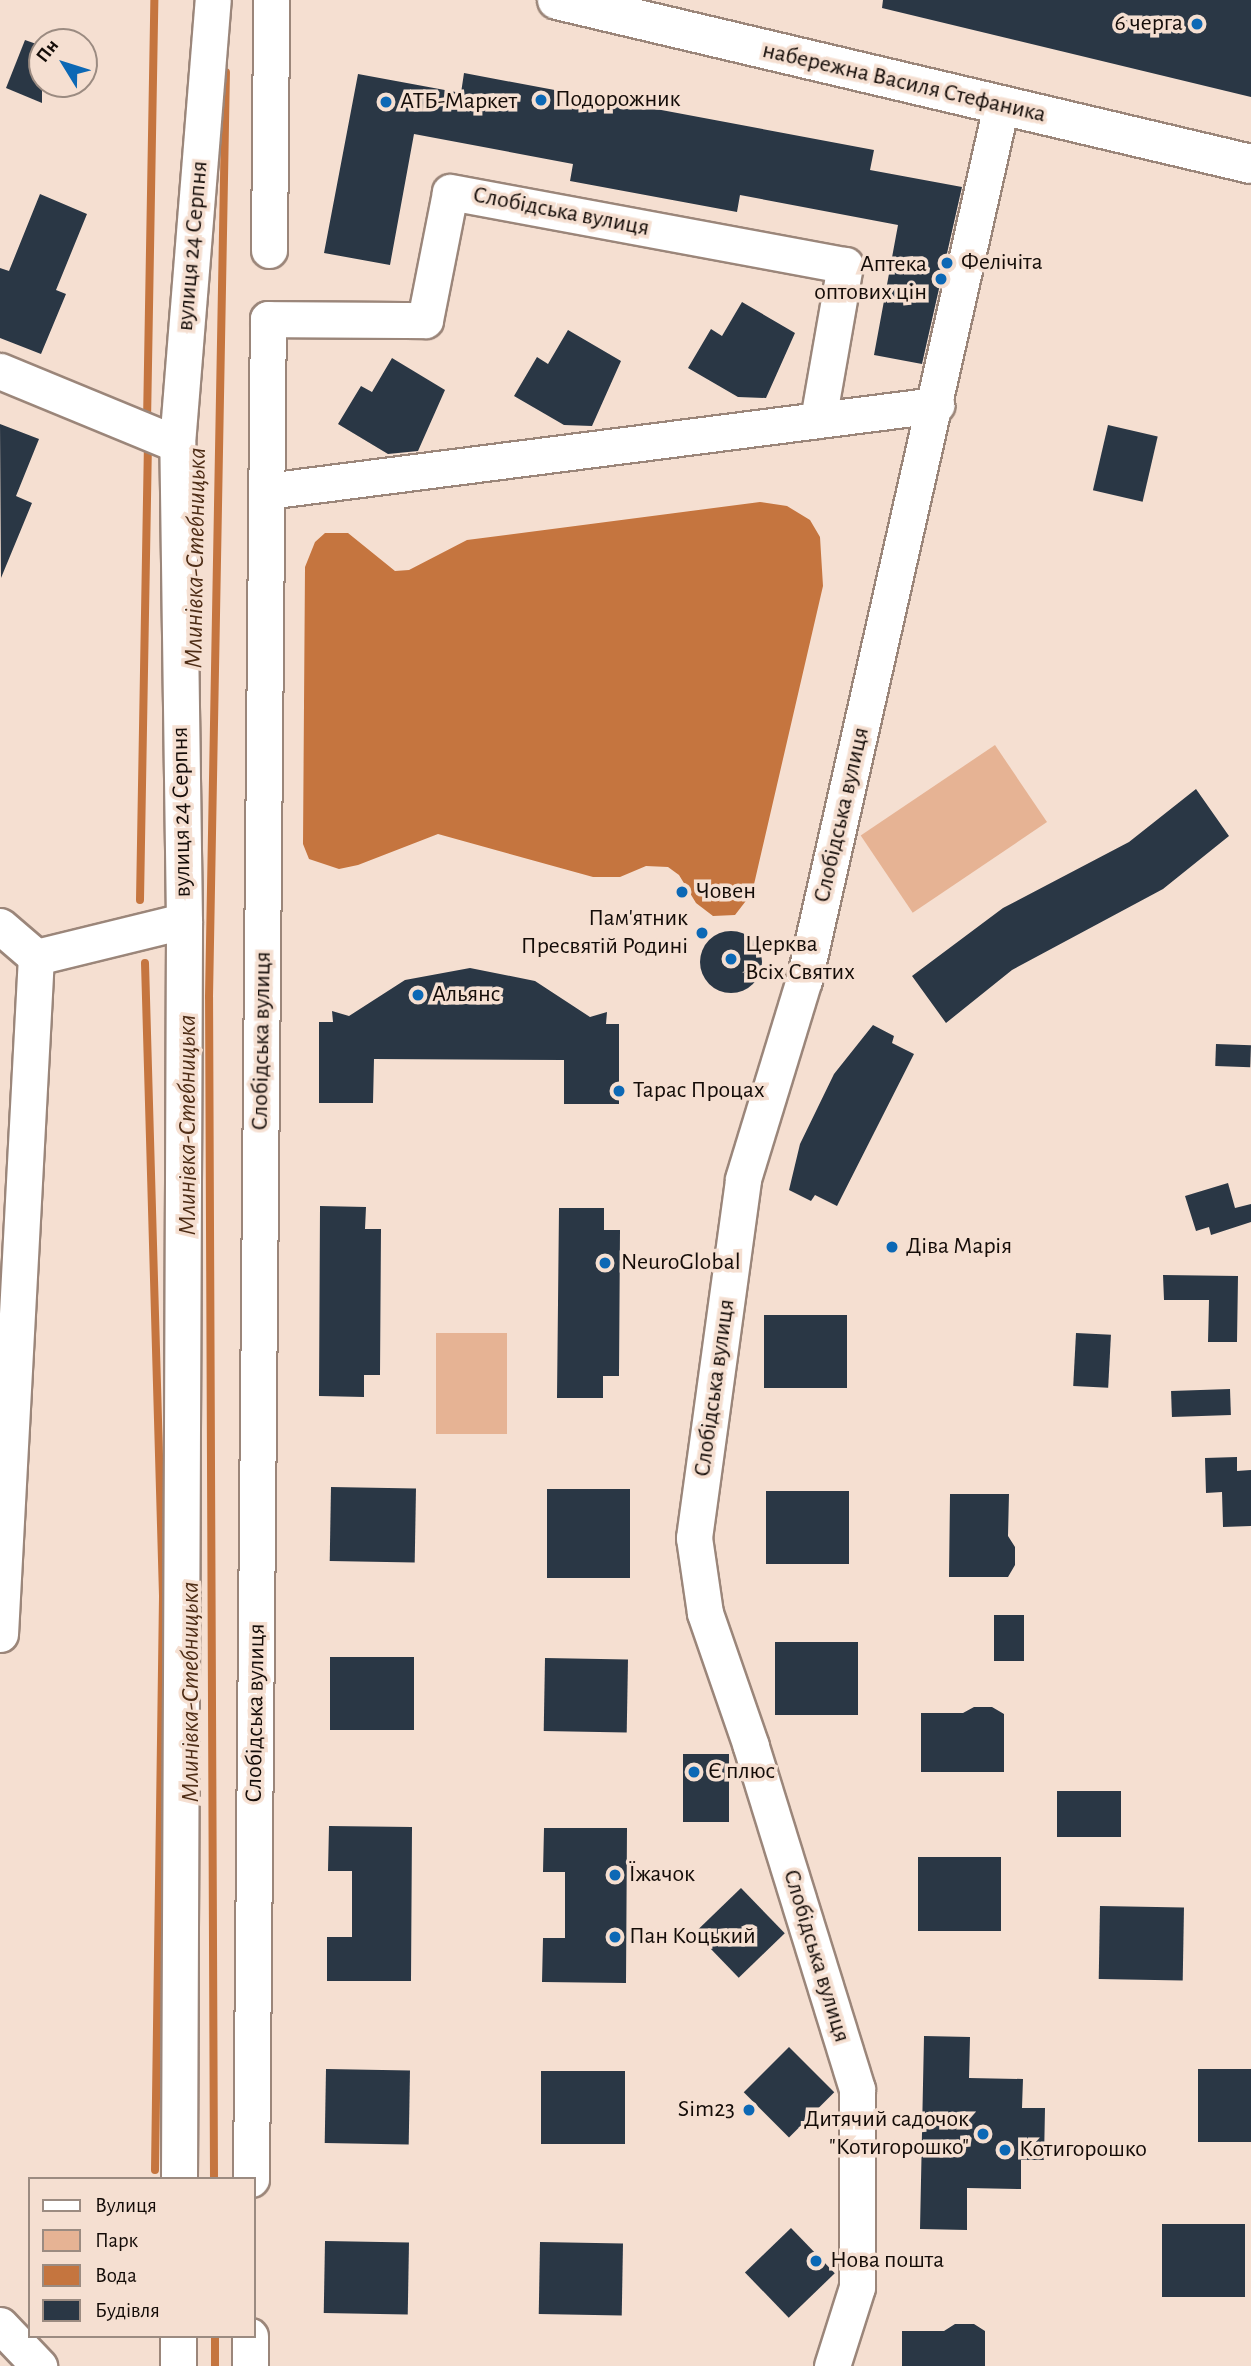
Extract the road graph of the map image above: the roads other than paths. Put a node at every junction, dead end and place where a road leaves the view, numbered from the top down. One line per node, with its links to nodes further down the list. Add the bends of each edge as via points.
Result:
1 (213, 0): 10 (street, вулиця 24 Серпня)
2 (271, 0): 6 (street)
3 (557, 0): 4 (main road, набережна Василя Стефаника)
4 (1001, 106): 5 (main road, набережна Василя Стефаника); 8 (street, Слобідська вулиця)
5 (1251, 164)
6 (269, 250)
7 (0, 372): 10 (street)
8 (936, 405): 9 (street); 25 (street, Слобідська вулиця, via 804,980 743,1179 694,1538 705,1613 857,2089 857,2287)
9 (818, 420): 11 (street); 11 (street, Слобідська вулиця, via 845,265 450,192 425,320 268,319)
10 (177, 444): 12 (street, вулиця 24 Серпня)
11 (267, 491): 18 (street, Слобідська вулиця)
12 (184, 921): 14 (street, вулиця 24 Серпня); 17 (street)
13 (0, 926): 14 (street)
14 (36, 957): 15 (street)
15 (2, 1560): 16 (street)
16 (0, 1634)
17 (179, 2177)
18 (251, 2177)
19 (0, 2325): 22 (street)
20 (178, 2338): 23 (street)
21 (250, 2338): 24 (street)
22 (39, 2366)
23 (178, 2366)
24 (250, 2366)
25 (832, 2366)

